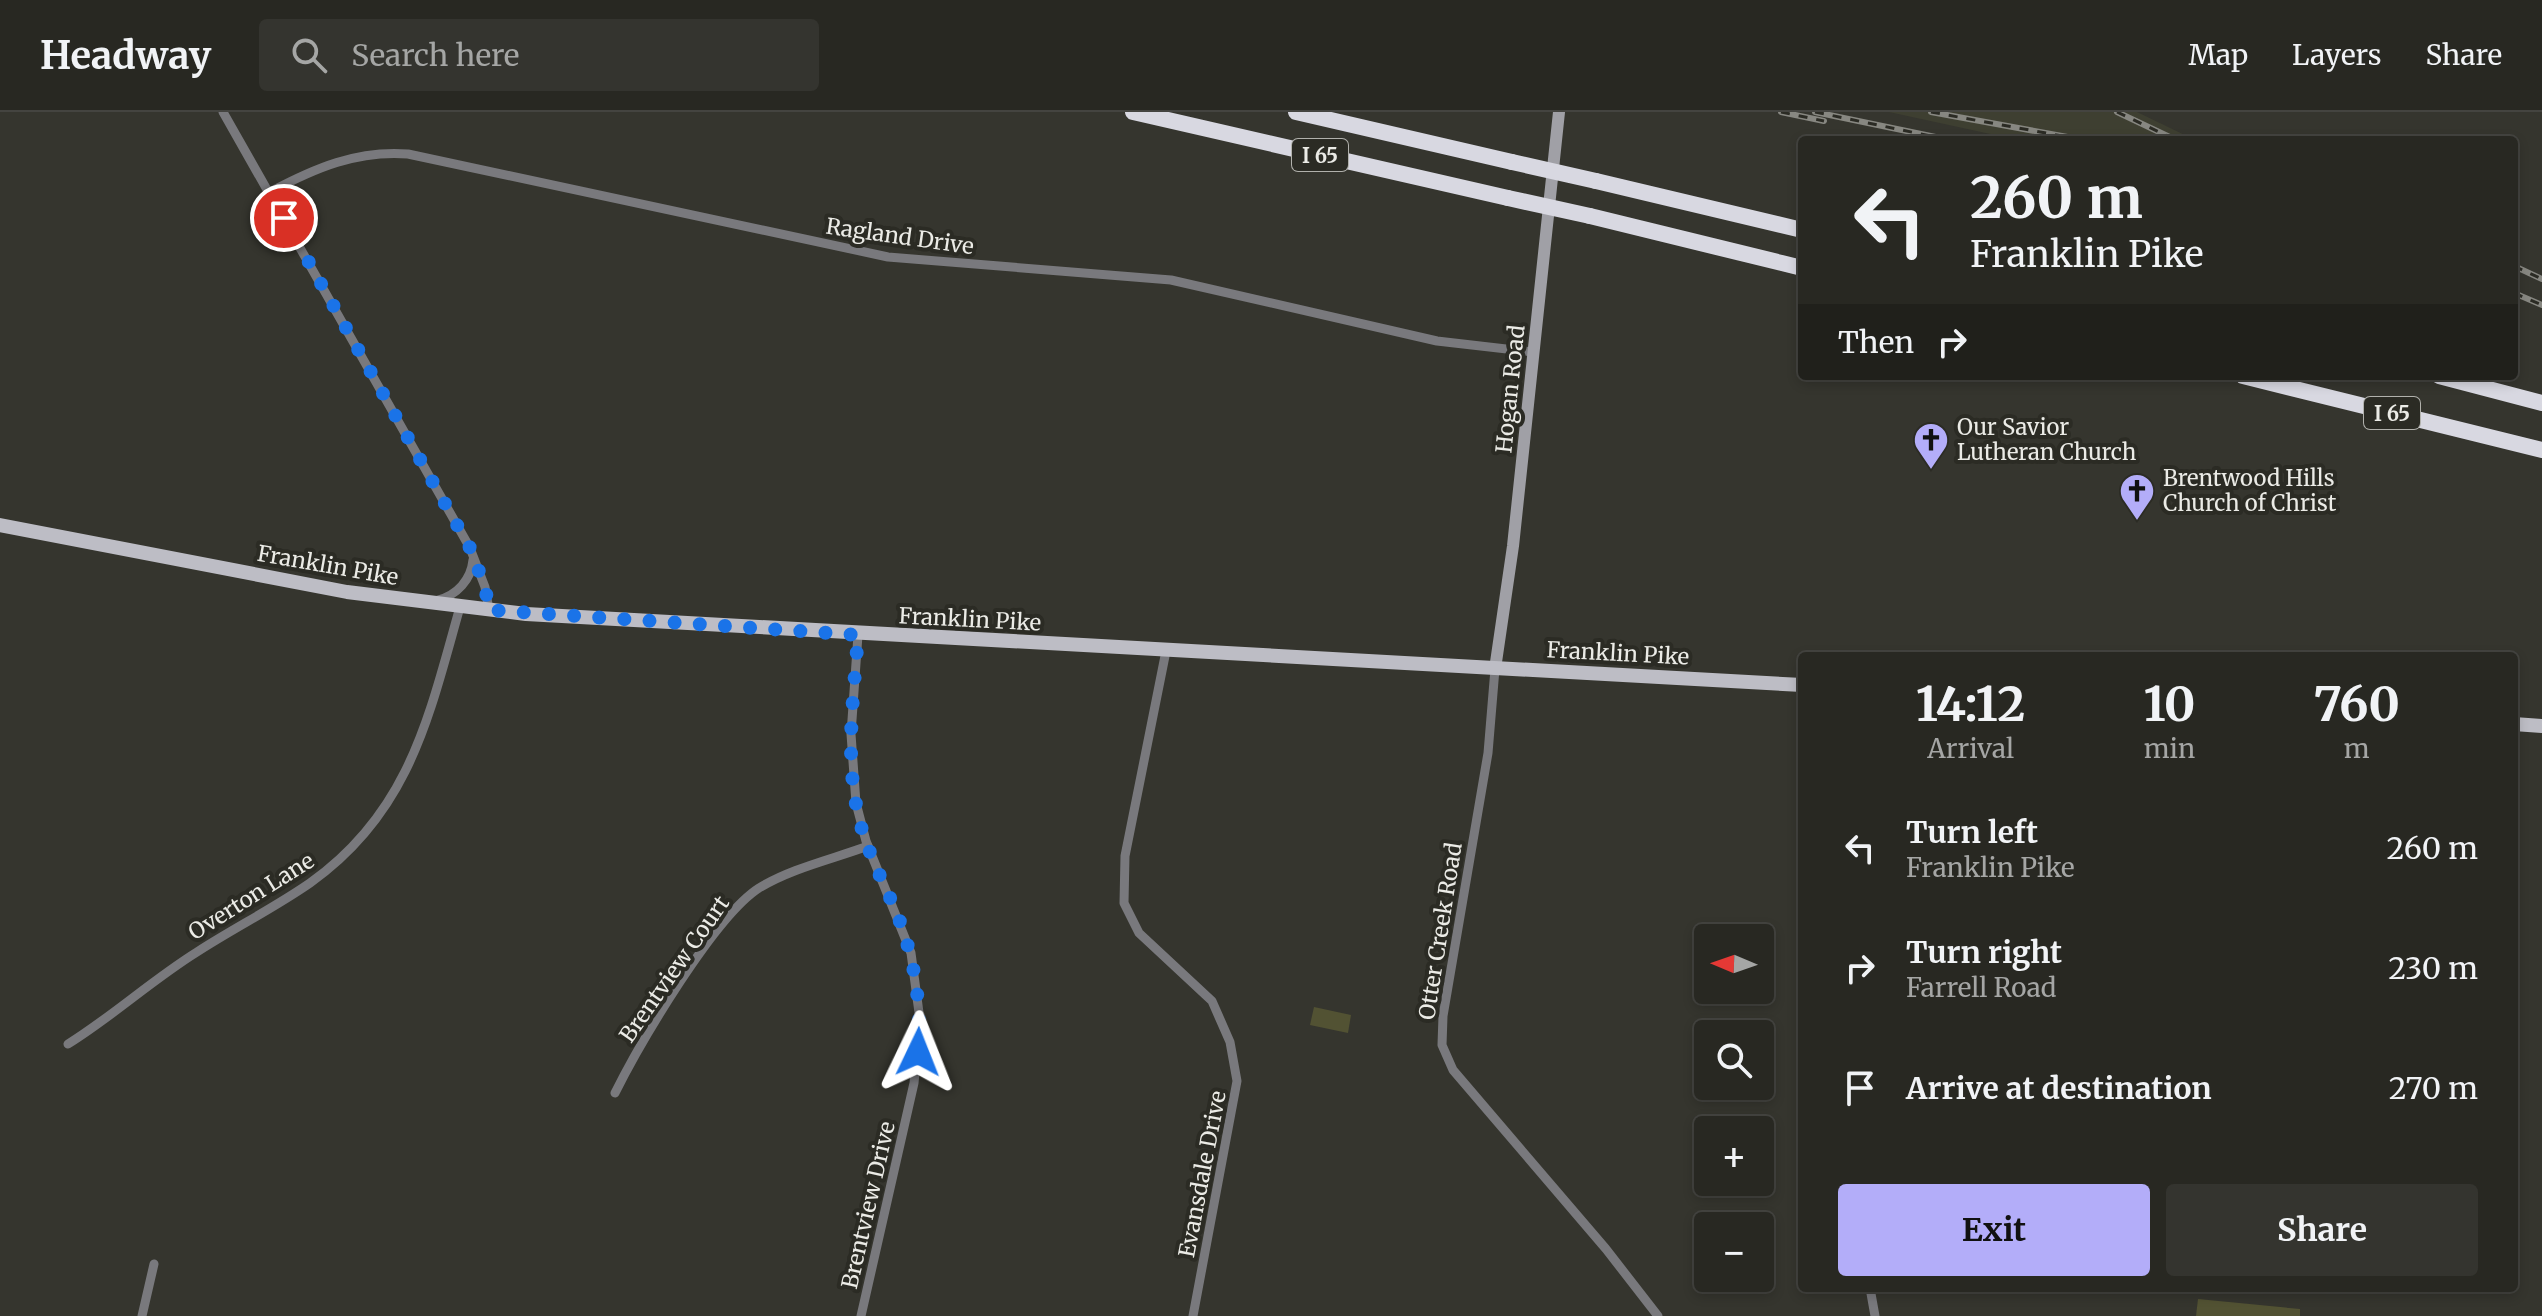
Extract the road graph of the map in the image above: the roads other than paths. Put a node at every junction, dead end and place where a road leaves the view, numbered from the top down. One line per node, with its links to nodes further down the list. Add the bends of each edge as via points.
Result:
1 (223, 112): 5 (street)
2 (1133, 112): 7 (highway, I 65, bridge)
3 (1296, 112): 6 (highway, I 65, bridge)
4 (1559, 112): 8 (street, Hogan Road)
5 (270, 192): 8 (street, Ragland Drive, via 345,159 408,154 888,257 1171,280 1437,341); 14 (street)
6 (1798, 229)
7 (1798, 267)
8 (1533, 352): 20 (street, Hogan Road)
9 (2259, 380): 12 (highway, I 65)
10 (2454, 380): 11 (highway, I 65)
11 (2542, 403)
12 (2542, 450)
13 (0, 525): 15 (main road, Franklin Pike)
14 (473, 557): 15 (street, via 471,573 455,592); 17 (street)
15 (423, 603): 16 (main road, Franklin Pike)
16 (460, 607): 17 (main road, Franklin Pike); 25 (street, Overton Lane, via 416,752 394,792 352,847 311,882 182,962)
17 (489, 610): 18 (main road, Franklin Pike)
18 (858, 635): 19 (main road, Franklin Pike); 24 (street, Brentview Drive, via 851,752 857,811)
19 (1166, 651): 20 (main road, Franklin Pike); 31 (street, Evansdale Drive, via 1122,893 1139,933 1219,1012 1237,1081)
20 (1495, 669): 21 (main road, Franklin Pike); 32 (street, Otter Creek Road, via 1488,753 1445,1005 1444,1053)
21 (1798, 685)
22 (2518, 724): 23 (main road)
23 (2542, 726)
24 (868, 846): 26 (street, Brentview Court, via 771,882 743,901 694,965); 30 (street, Brentview Drive, via 911,953 920,1020 914,1083)
25 (68, 1044)
26 (615, 1093)
27 (154, 1264): 29 (street)
28 (1871, 1292): 33 (street)
29 (142, 1316)
30 (861, 1316)
31 (1193, 1316)
32 (1658, 1316)
33 (1875, 1316)

